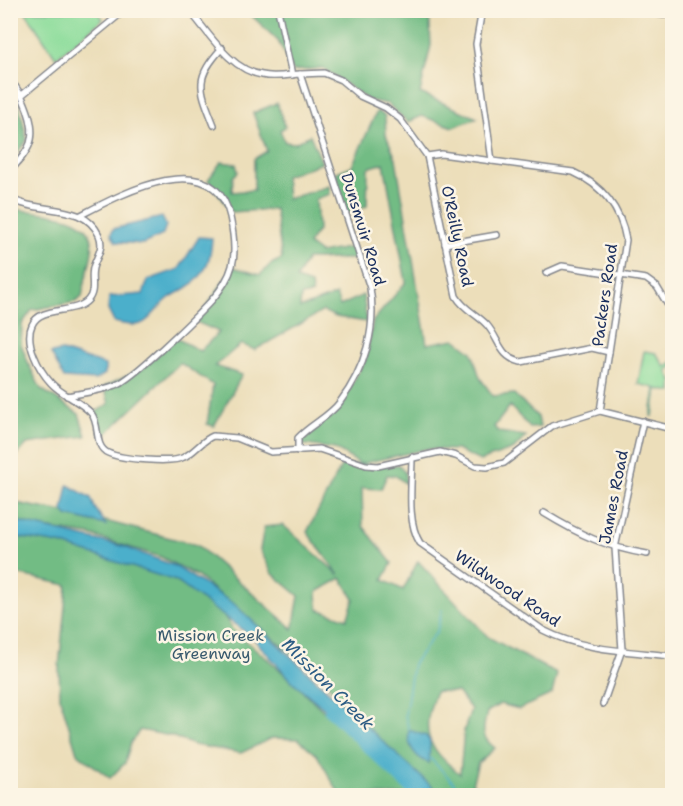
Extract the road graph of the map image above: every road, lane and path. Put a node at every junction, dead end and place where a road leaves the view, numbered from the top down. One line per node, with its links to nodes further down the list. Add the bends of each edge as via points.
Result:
1 (125, 10): 11 (street)
2 (189, 10): 7 (street)
3 (278, 10): 9 (street)
4 (482, 10): 14 (street, via 476,44)
5 (632, 10): 6 (street)
6 (664, 15)
7 (222, 48): 9 (street, via 250,72); 12 (street, via 204,68 201,83)
8 (300, 74): 9 (street); 13 (street, O'Reilly Road, via 324,73 386,108 400,119); 28 (street, Dunsmuir Road, via 374,310 372,329 355,376 340,402 298,438)
9 (292, 75)
10 (10, 81): 11 (street)
11 (22, 95): 15 (street, via 33,137 27,153)
12 (214, 125)
13 (427, 156): 14 (street, Packers Road, via 441,154); 19 (street, O'Reilly Road)
14 (492, 161): 21 (street, Packers Road, via 573,172 591,180 606,194 624,225 627,240)
15 (10, 171)
16 (10, 198): 17 (street, via 20,204)
17 (81, 215): 24 (street, via 92,224 101,245 92,274 93,290 79,306 37,318 30,333 39,364 51,383); 24 (street, via 173,177 203,181 216,189 227,204 233,231 233,266 211,301 131,375 118,385)
18 (497, 235): 19 (street)
19 (445, 244): 23 (street, O'Reilly Road, via 456,296 488,326 511,360 521,362 592,348)
20 (546, 273): 21 (street, via 562,266)
21 (622, 273): 22 (street, via 646,279 657,287); 23 (street, Packers Road)
22 (672, 312)
23 (609, 351): 25 (street, Packers Road)
24 (67, 396): 28 (street, via 90,413 96,422 99,443 110,454 174,462 213,436 237,438 271,452)
25 (600, 411): 26 (street); 29 (street, via 552,426 504,463 475,466 440,452)
26 (643, 421): 27 (street); 31 (street, James Road)
27 (672, 429)
28 (298, 451): 29 (street, via 320,449 378,466)
29 (412, 457): 33 (street, Wildwood Road, via 413,524 420,543 543,630 562,640)
30 (544, 513): 31 (street, via 584,537)
31 (615, 549): 32 (street); 33 (street, James Road)
32 (647, 554)
33 (622, 650): 34 (street, Wildwood Road); 35 (street)
34 (672, 656)
35 (603, 704)

